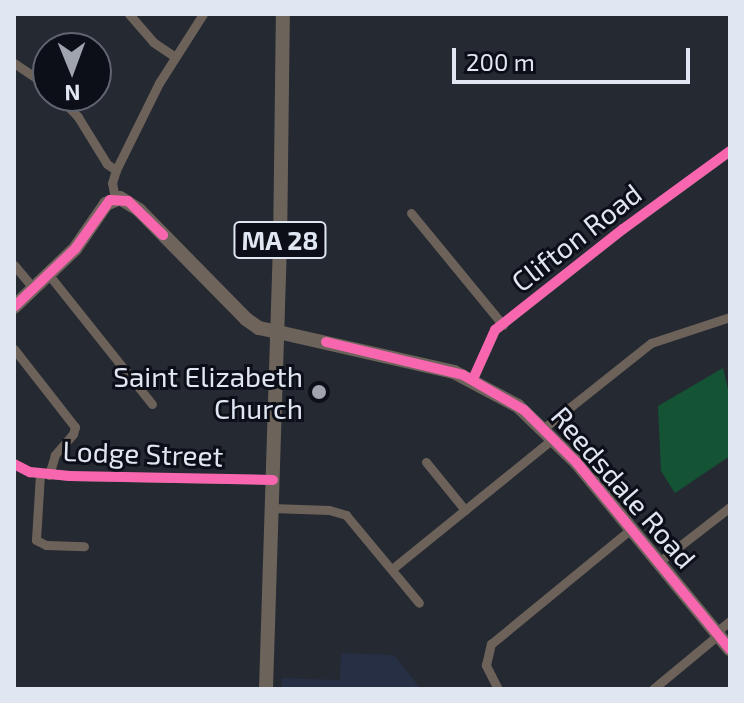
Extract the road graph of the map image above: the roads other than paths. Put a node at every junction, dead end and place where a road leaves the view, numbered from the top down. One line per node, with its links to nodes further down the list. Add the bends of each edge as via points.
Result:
1 (129, 14): 4 (street, via 153,42)
2 (203, 14): 4 (street)
3 (283, 14): 18 (main road, MA 28)
4 (174, 56): 9 (street)
5 (14, 63): 6 (street)
6 (32, 75)
7 (73, 112): 9 (street)
8 (730, 151): 17 (street, Clifton Road)
9 (116, 170): 10 (street)
10 (115, 198): 13 (street); 18 (street, Reedsdale Road, via 136,207 246,319)
11 (411, 213): 17 (street)
12 (14, 265): 14 (street)
13 (49, 275): 14 (street); 21 (street)
14 (34, 289): 15 (street)
15 (14, 307)
16 (730, 317): 22 (street, via 651,343)
17 (503, 325): 20 (street, Clifton Road, via 489,338)
18 (278, 332): 20 (main road, Reedsdale Road); 26 (main road)
19 (14, 349): 25 (street, via 75,427)
20 (473, 379): 22 (main road, Reedsdale Road)
21 (152, 404)
22 (549, 433): 29 (street); 30 (main road, Reedsdale Road)
23 (426, 462): 29 (street)
24 (14, 464): 25 (street, Lodge Street)
25 (45, 474): 26 (street, Lodge Street); 31 (street, via 36,540)
26 (273, 480): 28 (main road)
27 (730, 507): 32 (street)
28 (272, 508): 33 (street, via 346,515); 38 (main road)
29 (465, 510): 33 (street)
30 (631, 529): 32 (main road, Reedsdale Road); 39 (street, via 491,644 486,665)
31 (84, 546)
32 (659, 562): 36 (main road, Reedsdale Road)
33 (392, 569): 34 (street)
34 (419, 603)
35 (730, 621): 36 (street)
36 (717, 633): 37 (main road, Reedsdale Road); 40 (street)
37 (730, 649)
38 (266, 689)
39 (498, 689)
40 (653, 689)

